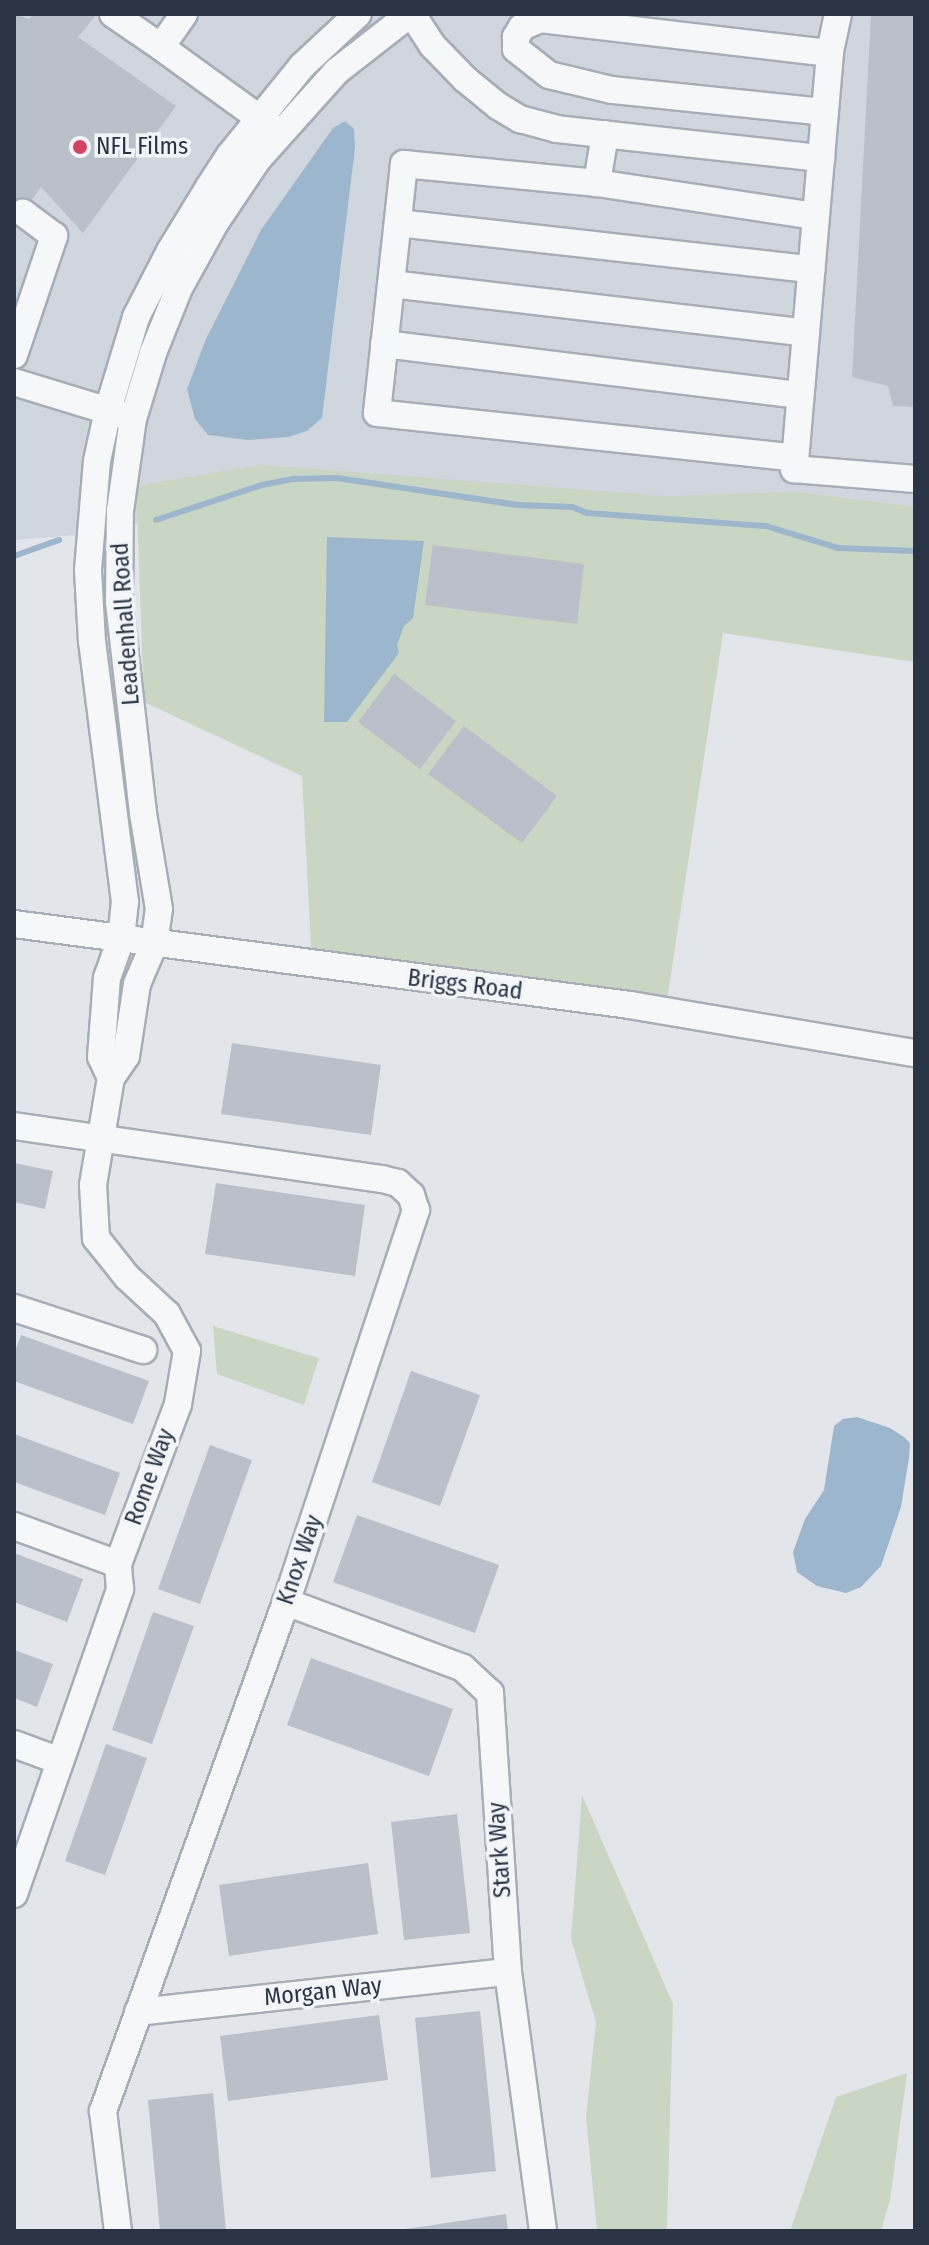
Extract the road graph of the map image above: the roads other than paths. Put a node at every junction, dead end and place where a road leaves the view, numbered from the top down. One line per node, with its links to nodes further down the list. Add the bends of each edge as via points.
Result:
1 (113, 14): 7 (street)
2 (184, 14): 7 (street)
3 (358, 14): 10 (street, Leadenhall Road, via 302,66)
4 (411, 14): 10 (street, Leadenhall Road); 11 (street, via 433,46 498,106 520,119 557,129)
5 (838, 14): 8 (street)
6 (544, 16): 8 (street); 9 (street, via 522,27 516,49 549,75 612,90)
7 (161, 47): 10 (street)
8 (830, 53): 9 (street)
9 (825, 112): 12 (street)
10 (269, 125): 24 (street, Leadenhall Road, via 179,288)
11 (605, 134): 12 (street); 13 (street)
12 (821, 158): 15 (street)
13 (597, 183): 15 (street); 16 (street, via 404,164)
14 (23, 213): 21 (street, via 54,236)
15 (816, 216): 17 (street)
16 (398, 223): 17 (street); 18 (street)
17 (811, 269): 19 (street)
18 (391, 284): 19 (street); 20 (street)
19 (806, 333): 23 (street)
20 (384, 344): 23 (street); 25 (street, via 377,413)
21 (14, 355)
22 (14, 382): 24 (street)
23 (800, 395): 25 (street)
24 (121, 414): 28 (street, Leadenhall Road, via 93,498 89,606 125,902); 29 (street, Leadenhall Road, via 118,572 124,658 159,909)
25 (795, 458): 26 (street, via 794,469)
26 (915, 479)
27 (14, 924): 28 (street, Briggs Road)
28 (121, 939): 29 (street, Briggs Road); 31 (street, Leadenhall Road, via 107,978 101,1057)
29 (154, 944): 30 (street, Briggs Road, via 630,1005); 31 (street, Leadenhall Road, via 137,984 126,1056)
30 (915, 1053)
31 (111, 1078): 33 (street, Rome Way)
32 (14, 1126): 33 (street)
33 (98, 1139): 37 (street, Rome Way, via 93,1185 96,1238 167,1314 187,1351 178,1404); 38 (street, Knox Way, via 382,1179 398,1183 411,1195 414,1224)
34 (14, 1308): 35 (street)
35 (143, 1350)
36 (14, 1526): 37 (street)
37 (118, 1564): 40 (street, Rome Way, via 120,1589)
38 (286, 1602): 42 (street, Stark Way, via 463,1668 490,1693); 43 (street, Knox Way)
39 (14, 1744): 40 (street)
40 (60, 1761): 41 (street, Rome Way)
41 (14, 1894)
42 (508, 1972): 43 (street, Morgan Way); 45 (street, Stark Way)
43 (138, 2012): 44 (street, Knox Way, via 103,2111)
44 (118, 2231)
45 (543, 2231)

